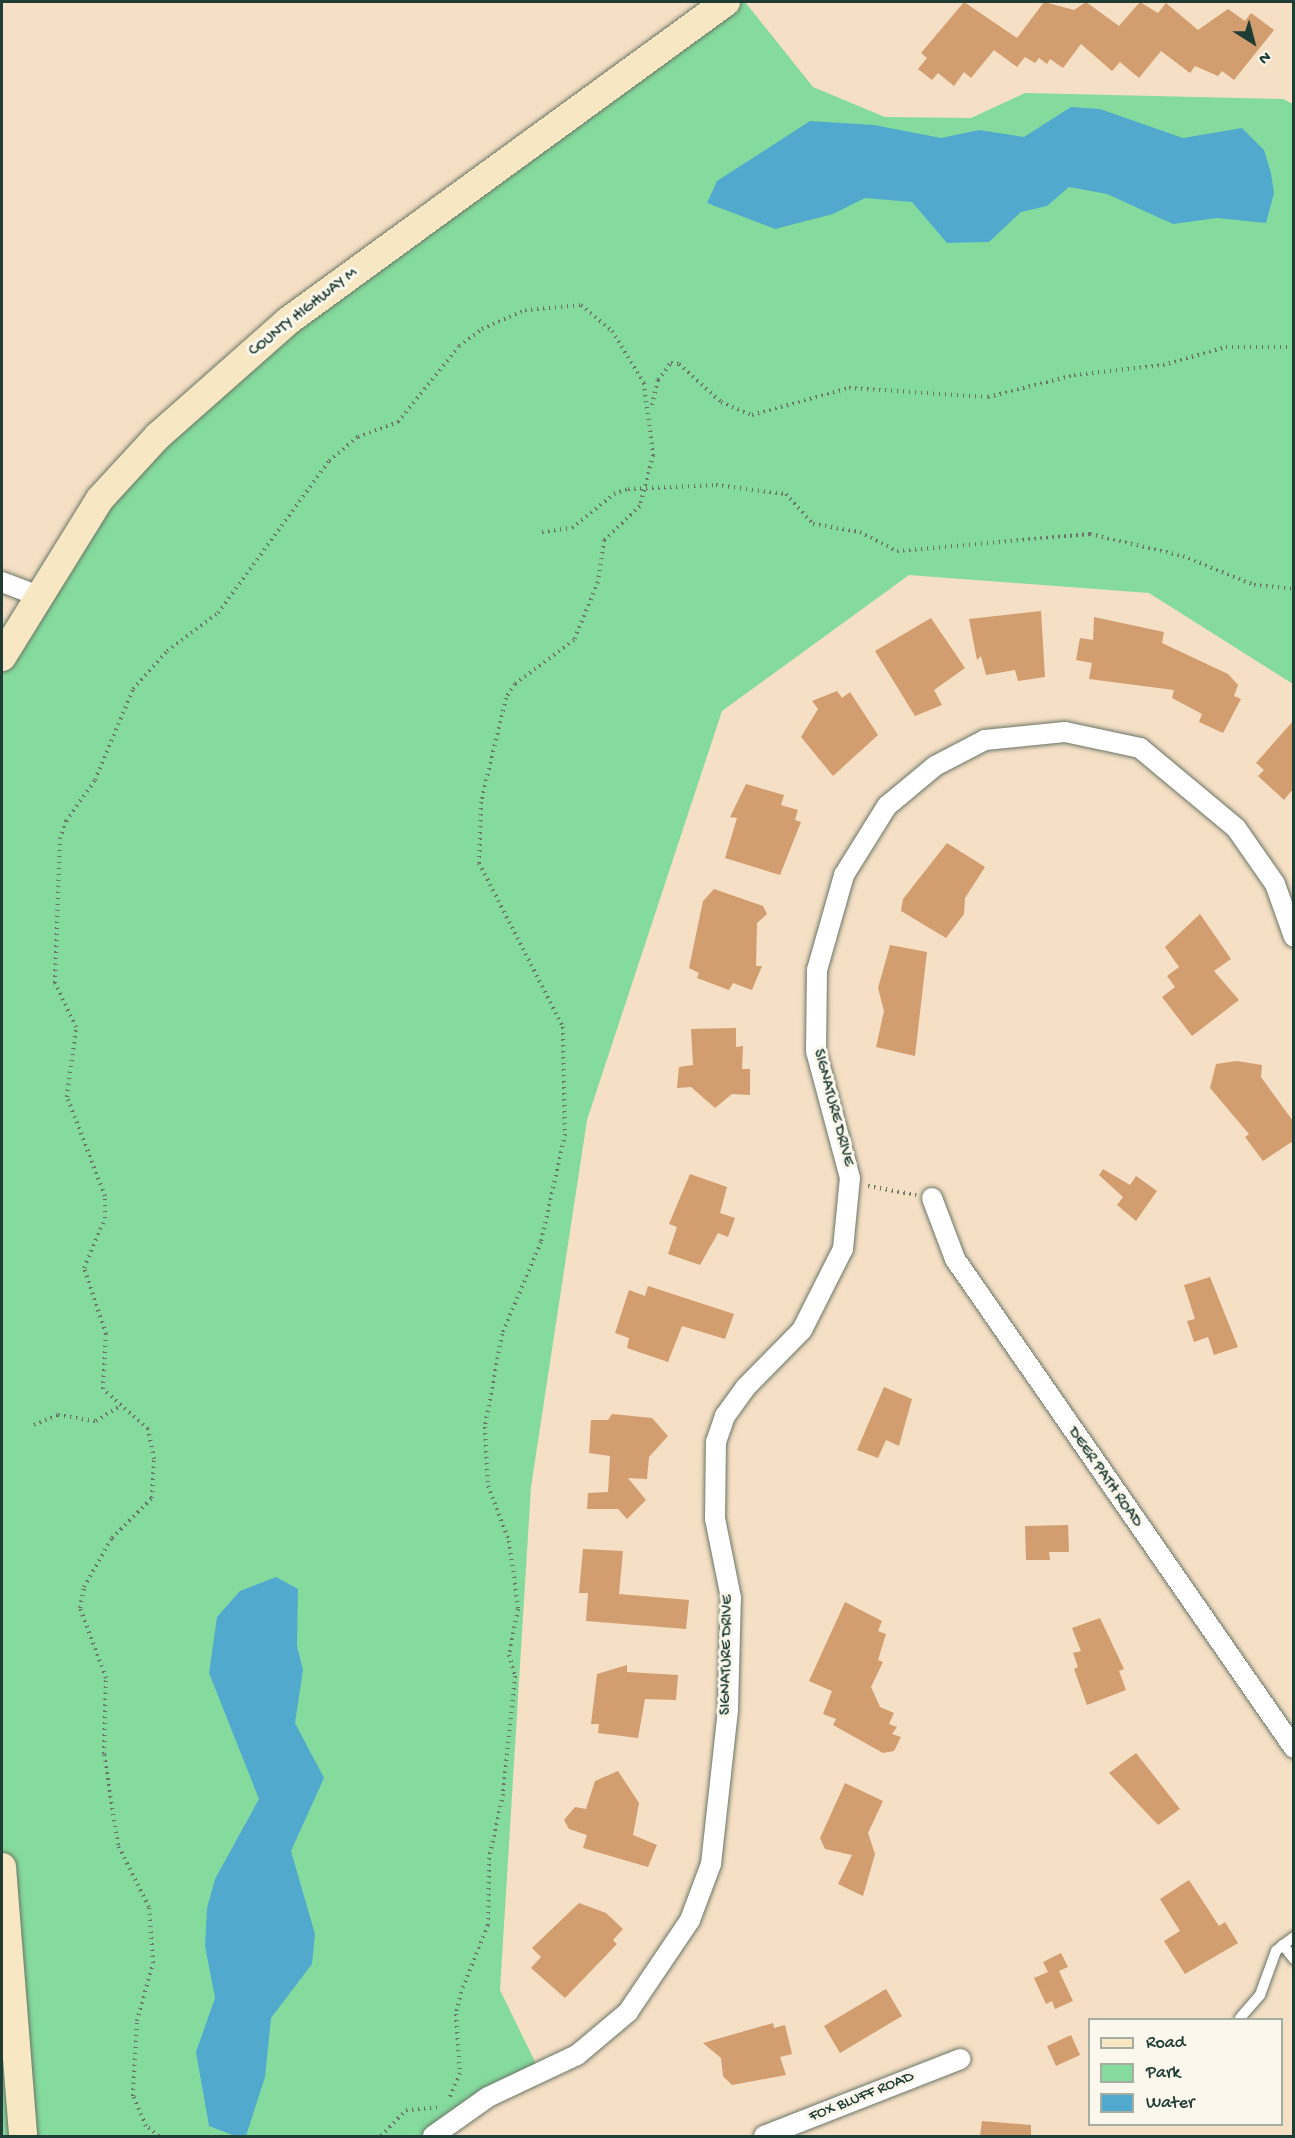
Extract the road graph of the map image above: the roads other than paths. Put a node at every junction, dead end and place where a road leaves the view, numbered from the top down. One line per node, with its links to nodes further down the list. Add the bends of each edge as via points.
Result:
1 (727, 2): 3 (main road, COUNTY HIGHWAY M, via 279,329 120,473)
2 (2, 582): 3 (street)
3 (36, 595): 4 (main road, COUNTY HIGHWAY M)
4 (2, 657)
5 (1293, 937): 15 (street, SIGNATURE DRIVE, via 1275,884 1236,828 1140,748 1065,732 1010,735 961,749 887,806 839,886 820,954 816,1051 850,1183 843,1249 820,1301 796,1337 745,1388 725,1416 716,1442 714,1519 731,1598 728,1710 711,1864 690,1920 628,2012 577,2055 488,2097)
6 (932, 1198): 7 (street, DEER PATH ROAD, via 955,1259)
7 (1293, 1748)
8 (2, 1867): 14 (main road)
9 (1293, 1937): 10 (lane)
10 (1283, 1945): 11 (lane); 12 (lane, via 1273,1956 1260,1995)
11 (1293, 1959)
12 (1240, 2018)
13 (960, 2059): 16 (street, FOX BLUFF ROAD)
14 (23, 2136)
15 (433, 2136)
16 (764, 2136)

